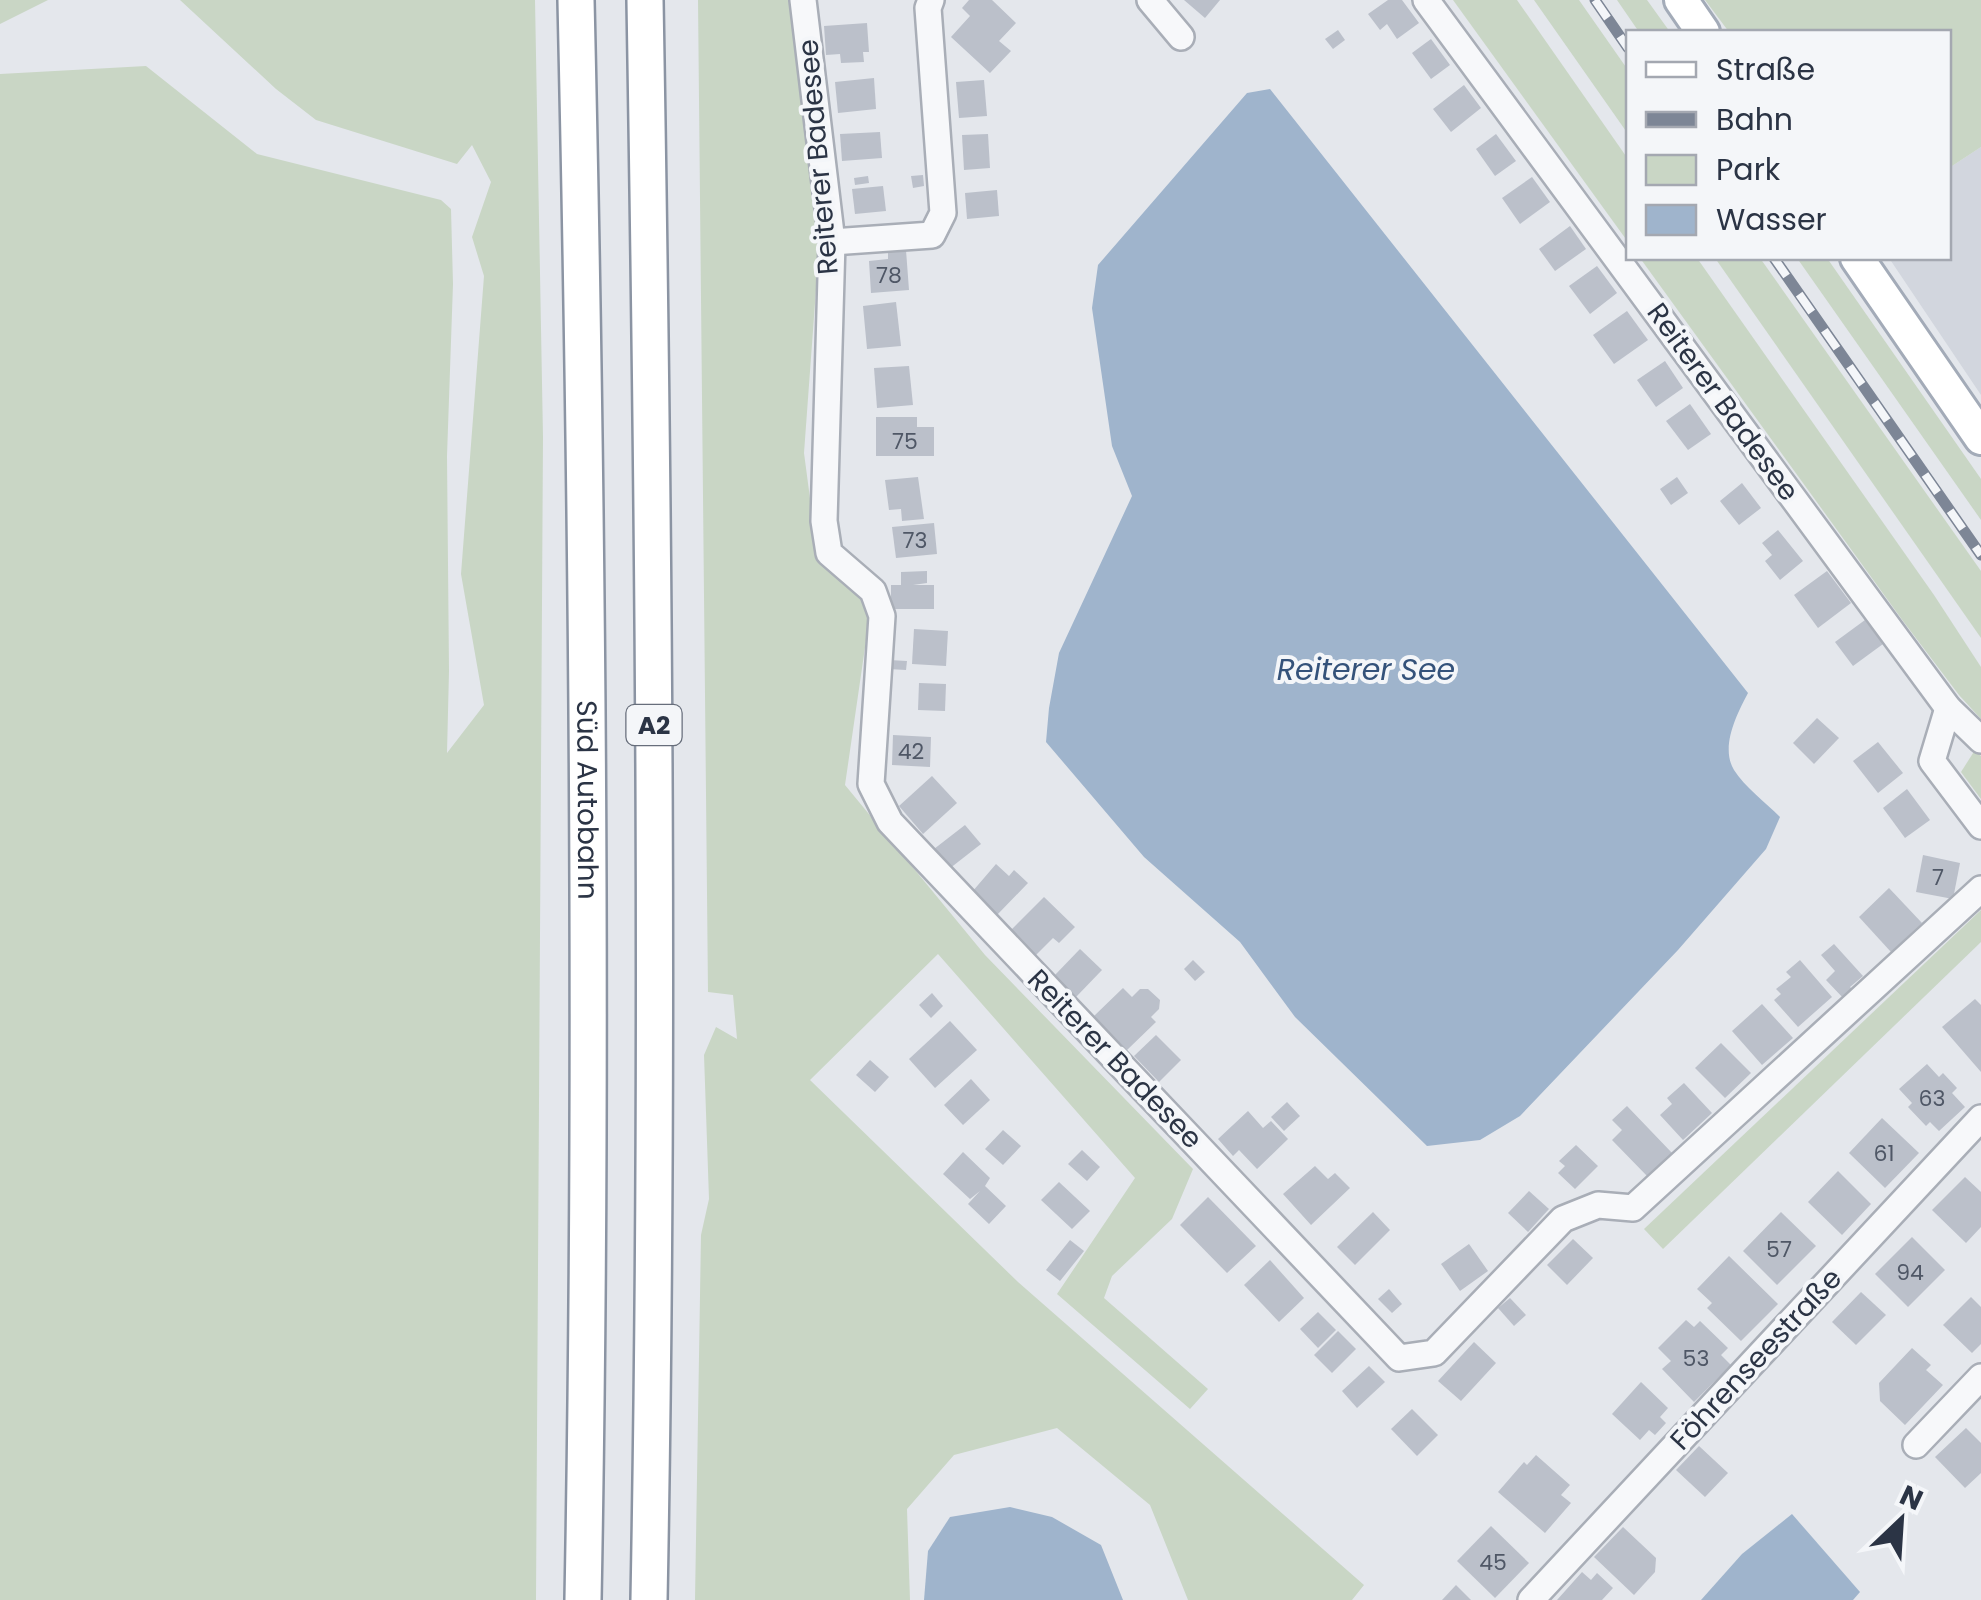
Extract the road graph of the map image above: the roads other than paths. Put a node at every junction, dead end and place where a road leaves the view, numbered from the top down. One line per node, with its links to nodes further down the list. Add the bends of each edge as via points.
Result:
1 (576, 0): 20 (highway, Süd Autobahn / A2, via 587,654)
2 (645, 0): 21 (highway, A2, via 656,1101)
3 (803, 0): 10 (street, Reiterer Badesee)
4 (932, 0): 10 (street, via 943,212 932,235)
5 (1150, 0): 9 (street)
6 (1426, 0): 13 (street, Reiterer Badesee)
7 (1681, 0): 8 (main road)
8 (1703, 30)
9 (1181, 37)
10 (832, 242): 16 (street, Reiterer Badesee, via 824,521 828,554 873,591 882,616 871,784 890,822 1399,1358 1434,1353 1563,1218 1598,1205 1633,1208)
11 (1859, 260): 12 (main road)
12 (1981, 438)
13 (1948, 708): 14 (street, Reiterer Badesee); 15 (street, via 1932,761)
14 (1981, 740)
15 (1981, 826)
16 (1981, 889)
17 (1981, 1118): 22 (street, Föhrenseestraße)
18 (1981, 1377): 19 (street)
19 (1916, 1445)
20 (582, 1600)
21 (650, 1600)
22 (1531, 1600)

